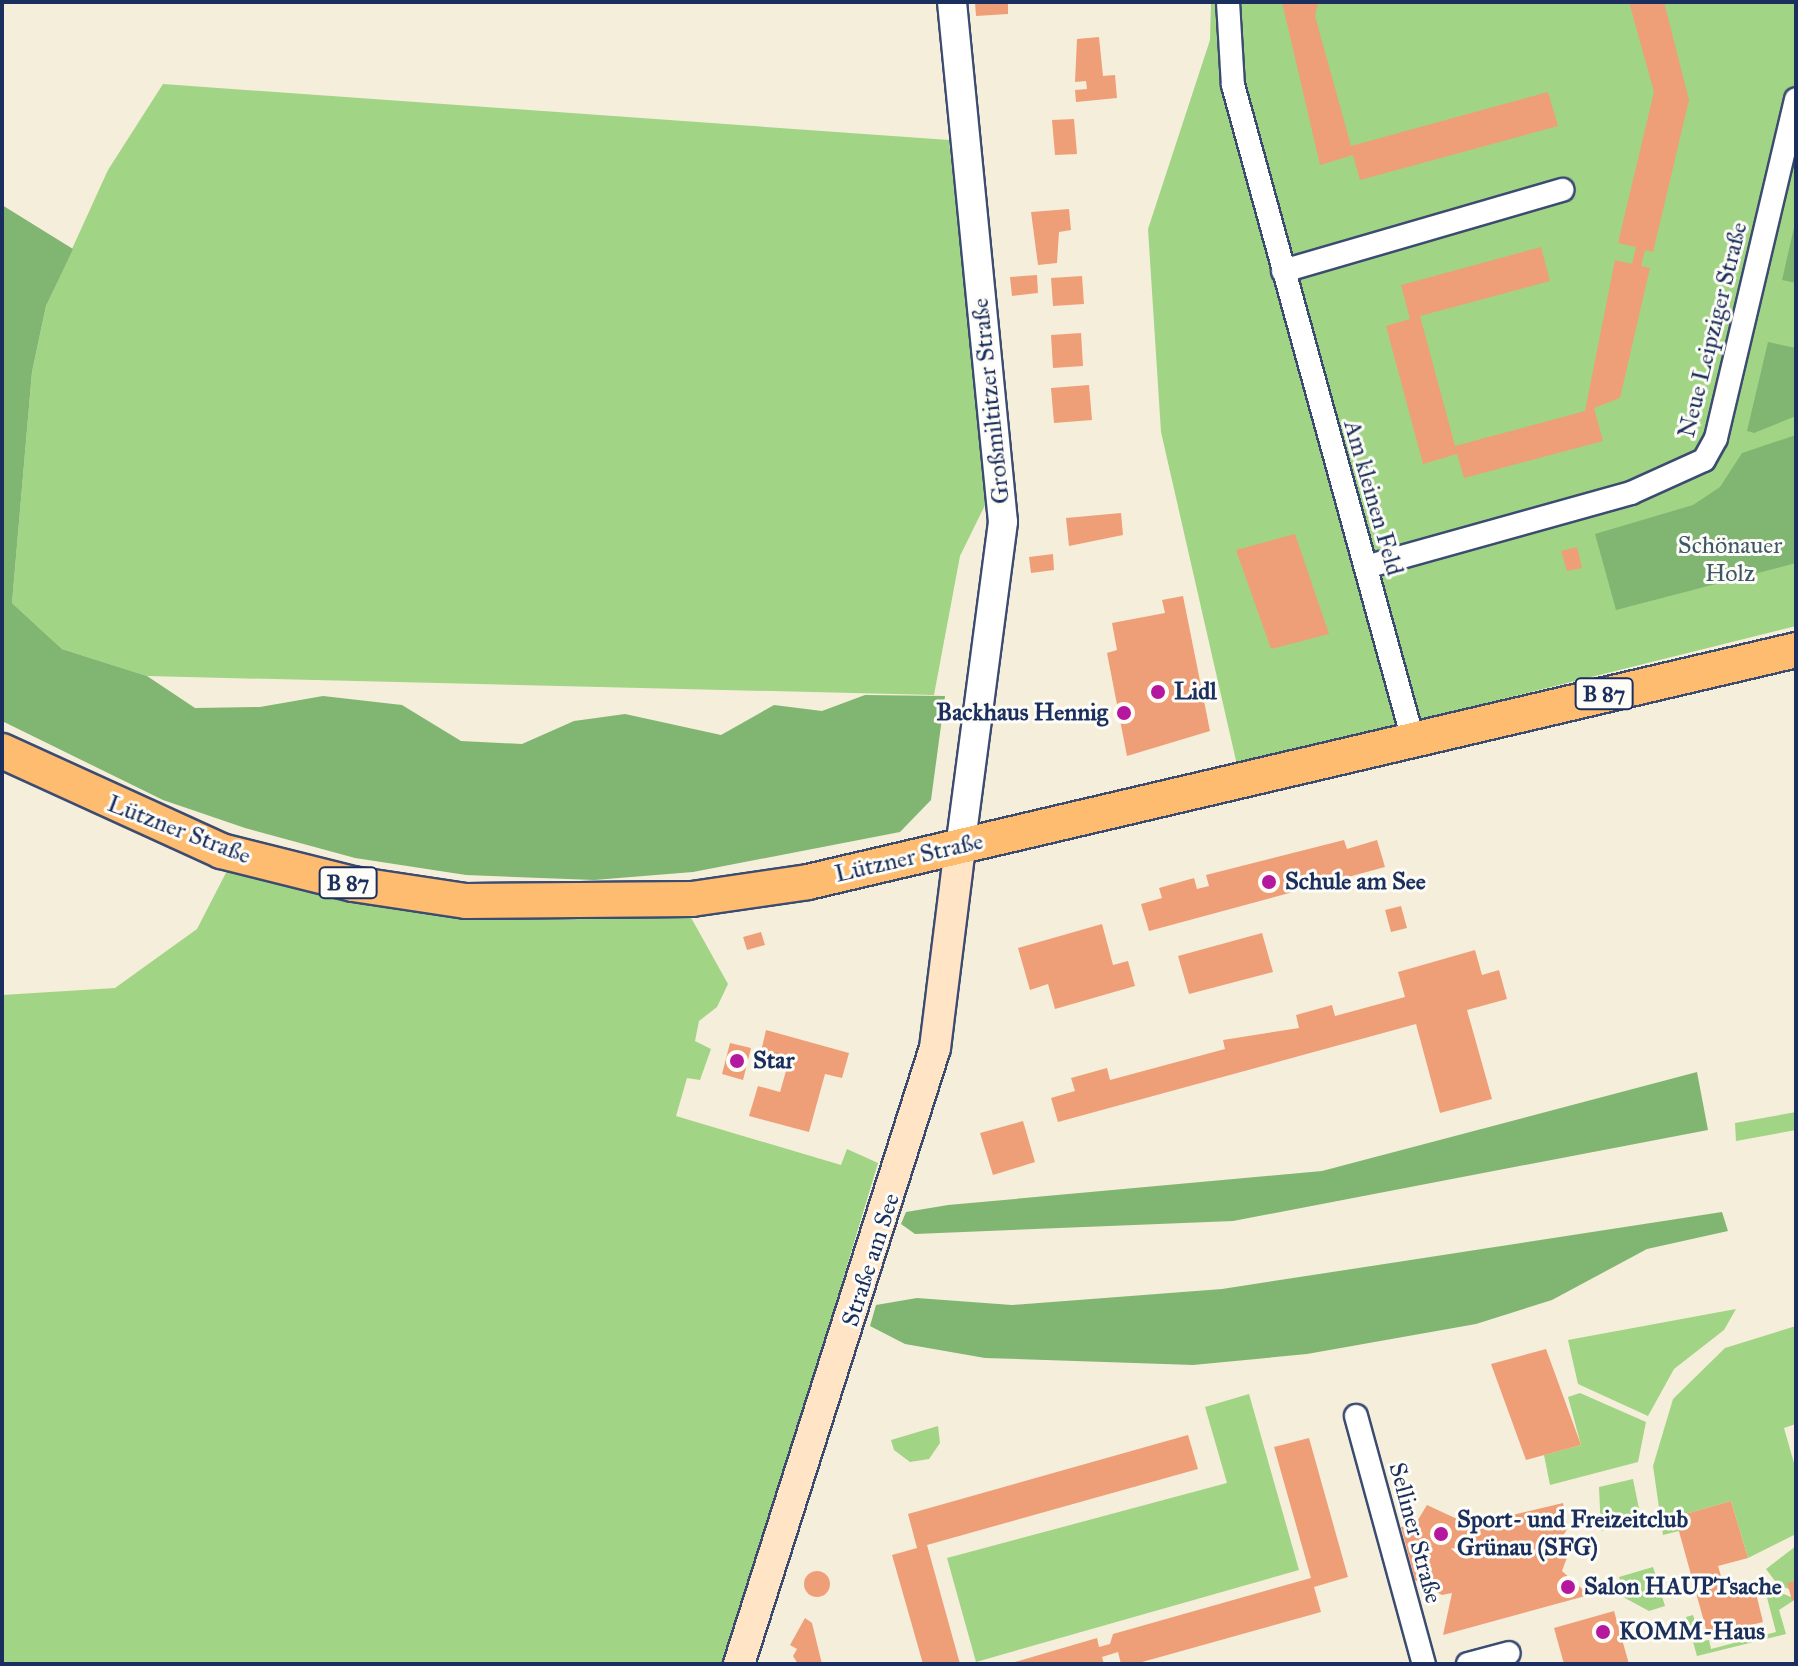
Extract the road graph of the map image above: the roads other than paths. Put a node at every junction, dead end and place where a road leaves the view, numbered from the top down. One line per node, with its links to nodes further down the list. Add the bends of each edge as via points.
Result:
1 (952, 2): 10 (street, Großmiltitzer Straße, via 1003,522)
2 (1228, 2): 5 (street, Am kleinen Feld, via 1233,85)
3 (1796, 99): 6 (street, Neue Leipziger Straße, via 1704,460 1631,493)
4 (1562, 190): 5 (street)
5 (1283, 271): 6 (street, Am kleinen Feld)
6 (1366, 567): 8 (street, Am kleinen Feld)
7 (1796, 650): 8 (main road, Lützner Straße / B 87)
8 (1413, 740): 10 (main road, Lützner Straße / B 87)
9 (13, 758): 10 (main road, Lützner Straße / B 87, via 221,851 353,884 466,901 692,899)
10 (960, 847): 13 (main road, Straße am See, via 935,1048)
11 (1356, 1416): 14 (street, Selliner Straße)
12 (1509, 1653): 15 (street)
13 (739, 1664)
14 (1424, 1664)
15 (1468, 1664)

